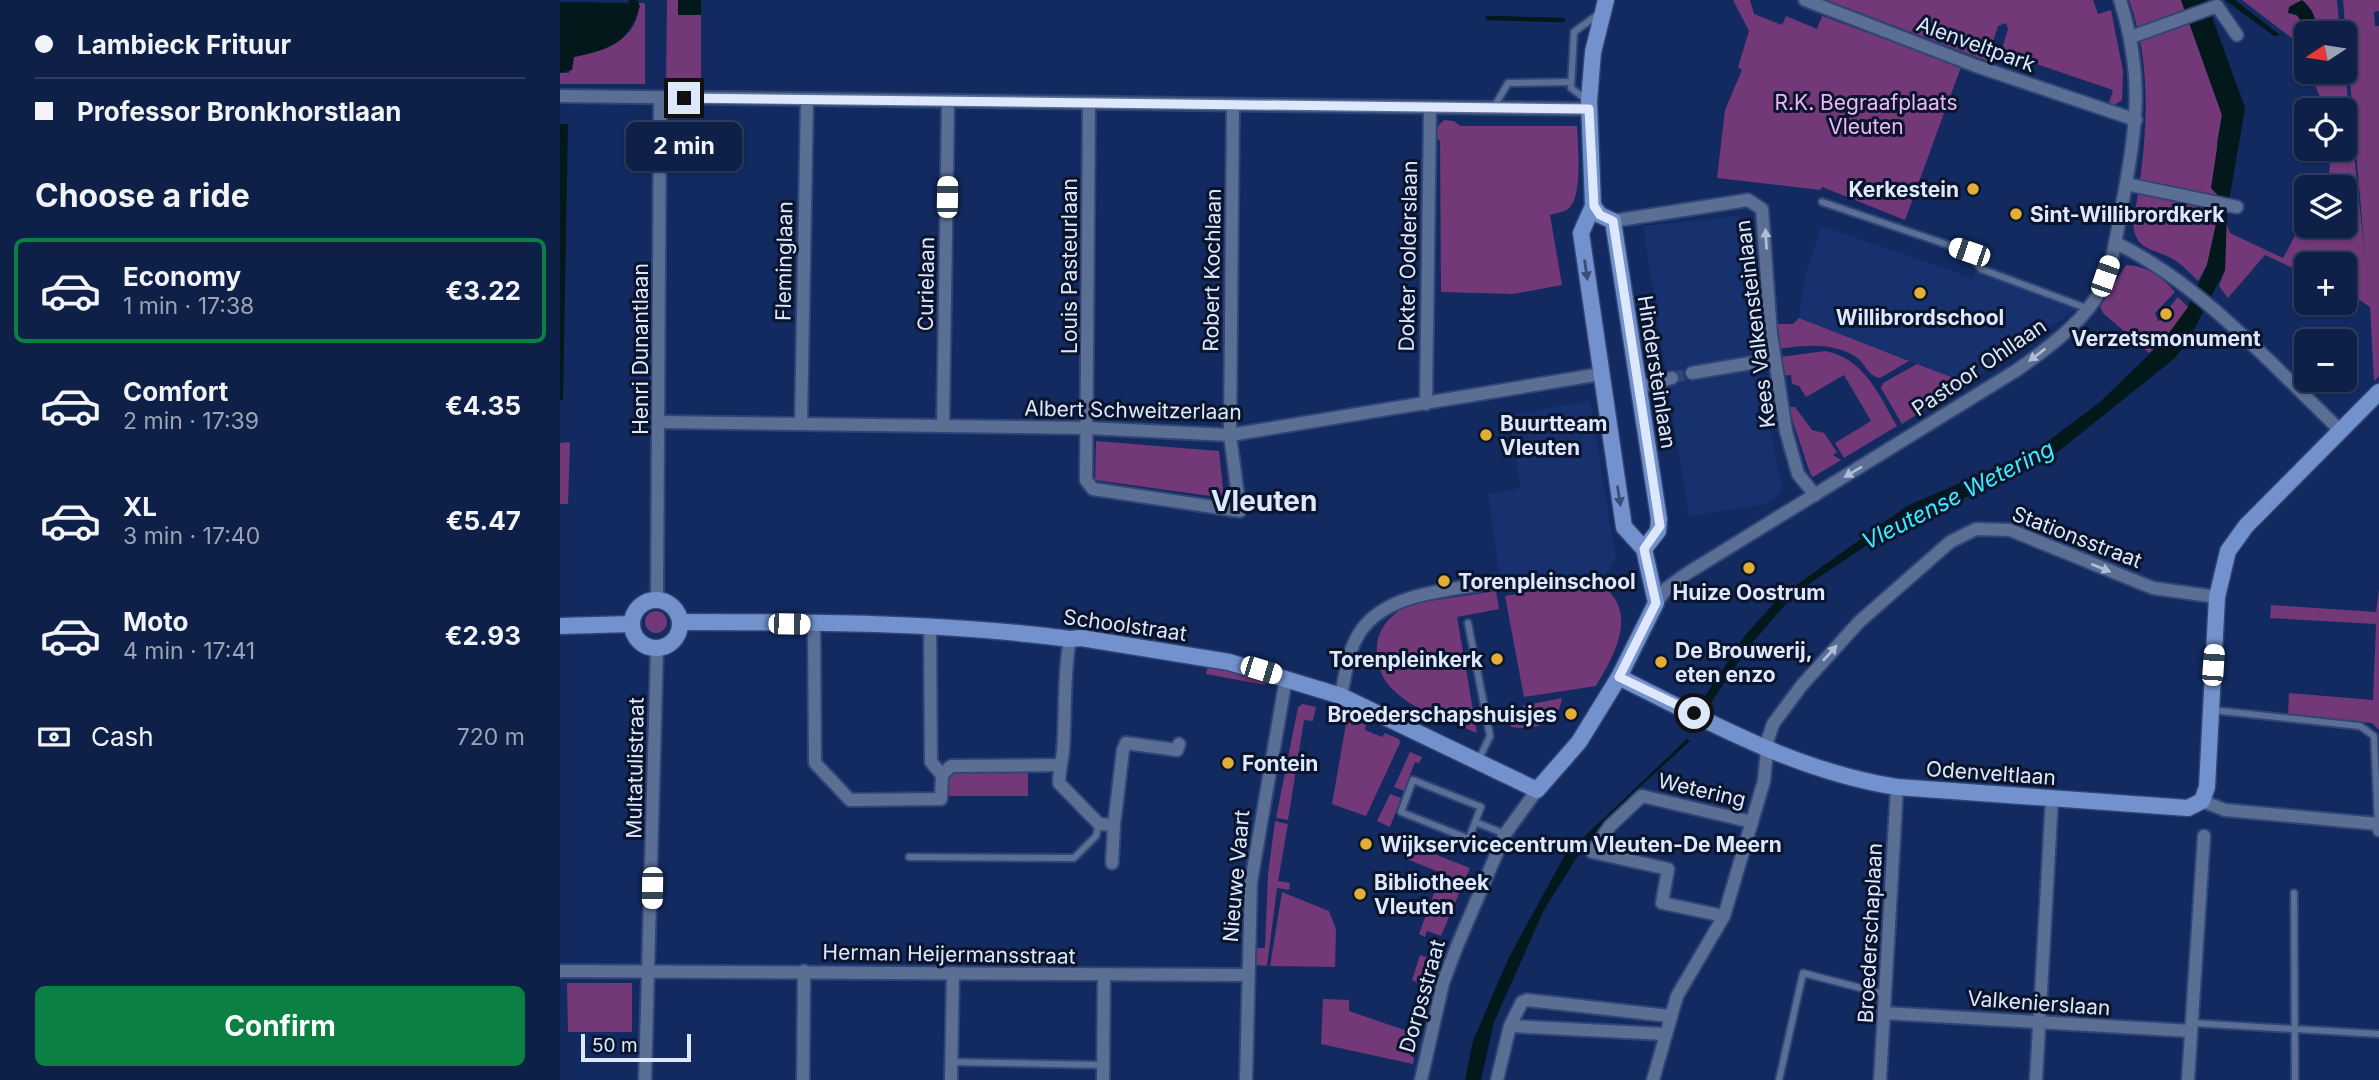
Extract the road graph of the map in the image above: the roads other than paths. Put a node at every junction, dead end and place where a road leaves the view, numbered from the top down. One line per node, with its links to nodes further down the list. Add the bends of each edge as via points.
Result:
1 (1805, 0): 16 (street, Alenveltpark, via 1976,66)
2 (2120, 0): 5 (street, Pastoor Ohllaan)
3 (1604, 6): 6 (lane, via 1574,32); 12 (street, via 1593,52)
4 (2237, 35): 5 (street, via 2227,16 2213,6)
5 (2131, 37): 16 (street, Pastoor Ohllaan)
6 (1571, 85): 12 (lane); 14 (lane, via 1508,83)
7 (560, 96): 8 (street)
8 (660, 98): 9 (street); 31 (street, Henri Dunantlaan)
9 (807, 100): 10 (street); 32 (street, Fleminglaan)
10 (948, 102): 11 (street); 33 (street, Curielaan)
11 (1089, 104): 13 (street); 34 (street, Louis Pasteurlaan)
12 (1589, 105): 14 (street); 20 (street)
13 (1233, 106): 15 (street); 36 (street, Robert Kochlaan)
14 (1494, 107): 15 (street)
15 (1430, 109): 30 (street, Dokter Oolderslaan)
16 (2136, 120): 17 (street, Pastoor Ohllaan)
17 (2126, 184): 19 (street); 22 (street, Pastoor Ohllaan)
18 (1822, 202): 23 (lane, via 1969,252 1981,269)
19 (2229, 205)
20 (1594, 206): 21 (street); 26 (street, one-way to 26, via 1581,233)
21 (1613, 221): 24 (street, Kees Valkensteinlaan, one-way to 21, via 1762,209 1748,200); 28 (street, Hindersteinlaan)
22 (2116, 243): 23 (street, Pastoor Ohllaan, via 2095,298); 35 (street, via 2152,261 2186,286)
23 (2086, 308): 37 (street, Pastoor Ohllaan, one-way to 37, via 2058,338 2017,370)
24 (1774, 359): 25 (street); 37 (street, Kees Valkensteinlaan, via 1798,474)
25 (1692, 373)
26 (1601, 374): 30 (street, Albert Schweitzerlaan); 38 (street, one-way to 38, via 1624,527)
27 (1672, 378): 28 (street)
28 (1638, 387): 38 (street, Hindersteinlaan, via 1660,526)
29 (2379, 392): 35 (street)
30 (1426, 404): 36 (street, Albert Schweitzerlaan)
31 (659, 422): 32 (street, Albert Schweitzerlaan); 41 (street, Henri Dunantlaan)
32 (801, 423): 33 (street, Albert Schweitzerlaan)
33 (943, 425): 34 (street, Albert Schweitzerlaan)
34 (1087, 428): 36 (street, Albert Schweitzerlaan); 36 (street, Louis Pasteurlaan, via 1086,480 1093,489 1240,511)
35 (2340, 430): 40 (street, via 2235,539 2223,565)
36 (1230, 435)
37 (1815, 495): 42 (street, Pastoor Ohllaan, via 1686,573)
38 (1644, 549): 42 (street)
39 (1496, 583): 53 (street, via 1412,598 1385,608 1355,640)
40 (2217, 597): 54 (street); 56 (street, Stationsstraat, one-way to 40, via 1773,724 1851,630 1930,559 1976,529 2010,530 2153,588)
41 (657, 600): 43 (street, via 673,606); 47 (street, via 636,610)
42 (1656, 603): 51 (street)
43 (680, 622): 45 (street, Schoolstraat); 50 (street, via 672,643)
44 (1468, 623): 57 (lane, via 1490,736)
45 (814, 624): 48 (street, Schoolstraat); 59 (street, via 815,763 850,800 941,799)
46 (560, 625): 47 (street)
47 (632, 625): 50 (street, via 637,639)
48 (930, 625): 49 (street, Schoolstraat); 59 (street, via 931,762)
49 (1070, 639): 52 (street, Schoolstraat, via 1229,662); 58 (street)
50 (657, 648): 78 (street, Multatulistraat)
51 (1619, 677): 56 (street, Odenveltlaan); 61 (street, Dorpsstraat, via 1579,742)
52 (1286, 678): 53 (street, Schoolstraat); 81 (street, Nieuwe Vaart, via 1251,882)
53 (1341, 696): 57 (street, Schoolstraat)
54 (2210, 710): 63 (street, via 2207,787); 67 (lane, via 2360,726 2374,736)
55 (1179, 744): 68 (street, via 1177,750 1126,743)
56 (1768, 749): 60 (street, Odenveltlaan, via 1858,782); 65 (street, Stationsstraat)
57 (1479, 760): 61 (street, Schoolstraat)
58 (1059, 765): 59 (street, via 951,766); 66 (street, via 1059,783)
59 (942, 775)
60 (1897, 788): 62 (street, Odenveltlaan); 82 (street, Broederschaplaan)
61 (1537, 790): 70 (street, Dorpsstraat)
62 (2052, 798): 63 (street, Odenveltlaan, via 2188,808); 85 (street)
63 (2202, 801): 67 (street, Odenveltlaan, via 2225,810)
64 (1475, 822): 64 (lane, via 1469,839 1401,812 1413,780 1481,807); 70 (lane)
65 (1752, 822): 75 (street, Stationsstraat); 75 (street, Wetering, via 1642,796 1610,826 1592,852 1668,869 1662,903)
66 (1099, 824): 68 (street); 72 (lane, via 1096,836 1074,858)
67 (2378, 824): 69 (street)
68 (1114, 825): 73 (street)
69 (2379, 830)
70 (1505, 834): 98 (street, Dorpsstraat, via 1443,983)
71 (2204, 836): 87 (street)
72 (908, 857)
73 (1112, 863)
74 (2294, 893): 88 (lane)
75 (1724, 916): 84 (street, Stationsstraat, via 1680,989)
76 (560, 971): 78 (street)
77 (804, 971): 78 (street, Herman Heijermansstraat); 79 (street, Herman Heijermansstraat); 94 (street)
78 (650, 972): 93 (street, Multatulistraat)
79 (953, 973): 80 (street, Herman Heijermansstraat); 91 (street)
80 (1104, 975): 81 (street, Herman Heijermansstraat); 92 (street)
81 (1248, 975): 97 (street, Nieuwe Vaart)
82 (1884, 994): 83 (street, Broederschaplaan); 101 (lane, via 1803,973)
83 (1884, 1013): 85 (street, Valkenierslaan); 102 (street, Broederschaplaan)
84 (1670, 1016): 86 (street, via 1527,1000); 89 (street, Stationsstraat)
85 (2039, 1024): 87 (street, Valkenierslaan); 103 (street)
86 (1510, 1026): 89 (street); 99 (street)
87 (2191, 1027): 88 (lane); 104 (street)
88 (2295, 1029): 90 (lane); 105 (lane)
89 (1664, 1034): 100 (street, Stationsstraat)
90 (2379, 1034)
91 (951, 1062): 92 (lane); 95 (street)
92 (1103, 1065): 96 (street)
93 (645, 1080)
94 (803, 1080)
95 (951, 1080)
96 (1103, 1080)
97 (1246, 1080)
98 (1421, 1080)
99 (1497, 1080)
100 (1653, 1080)
101 (1779, 1080)
102 (1880, 1080)
103 (2036, 1080)
104 (2188, 1080)
105 (2295, 1080)

